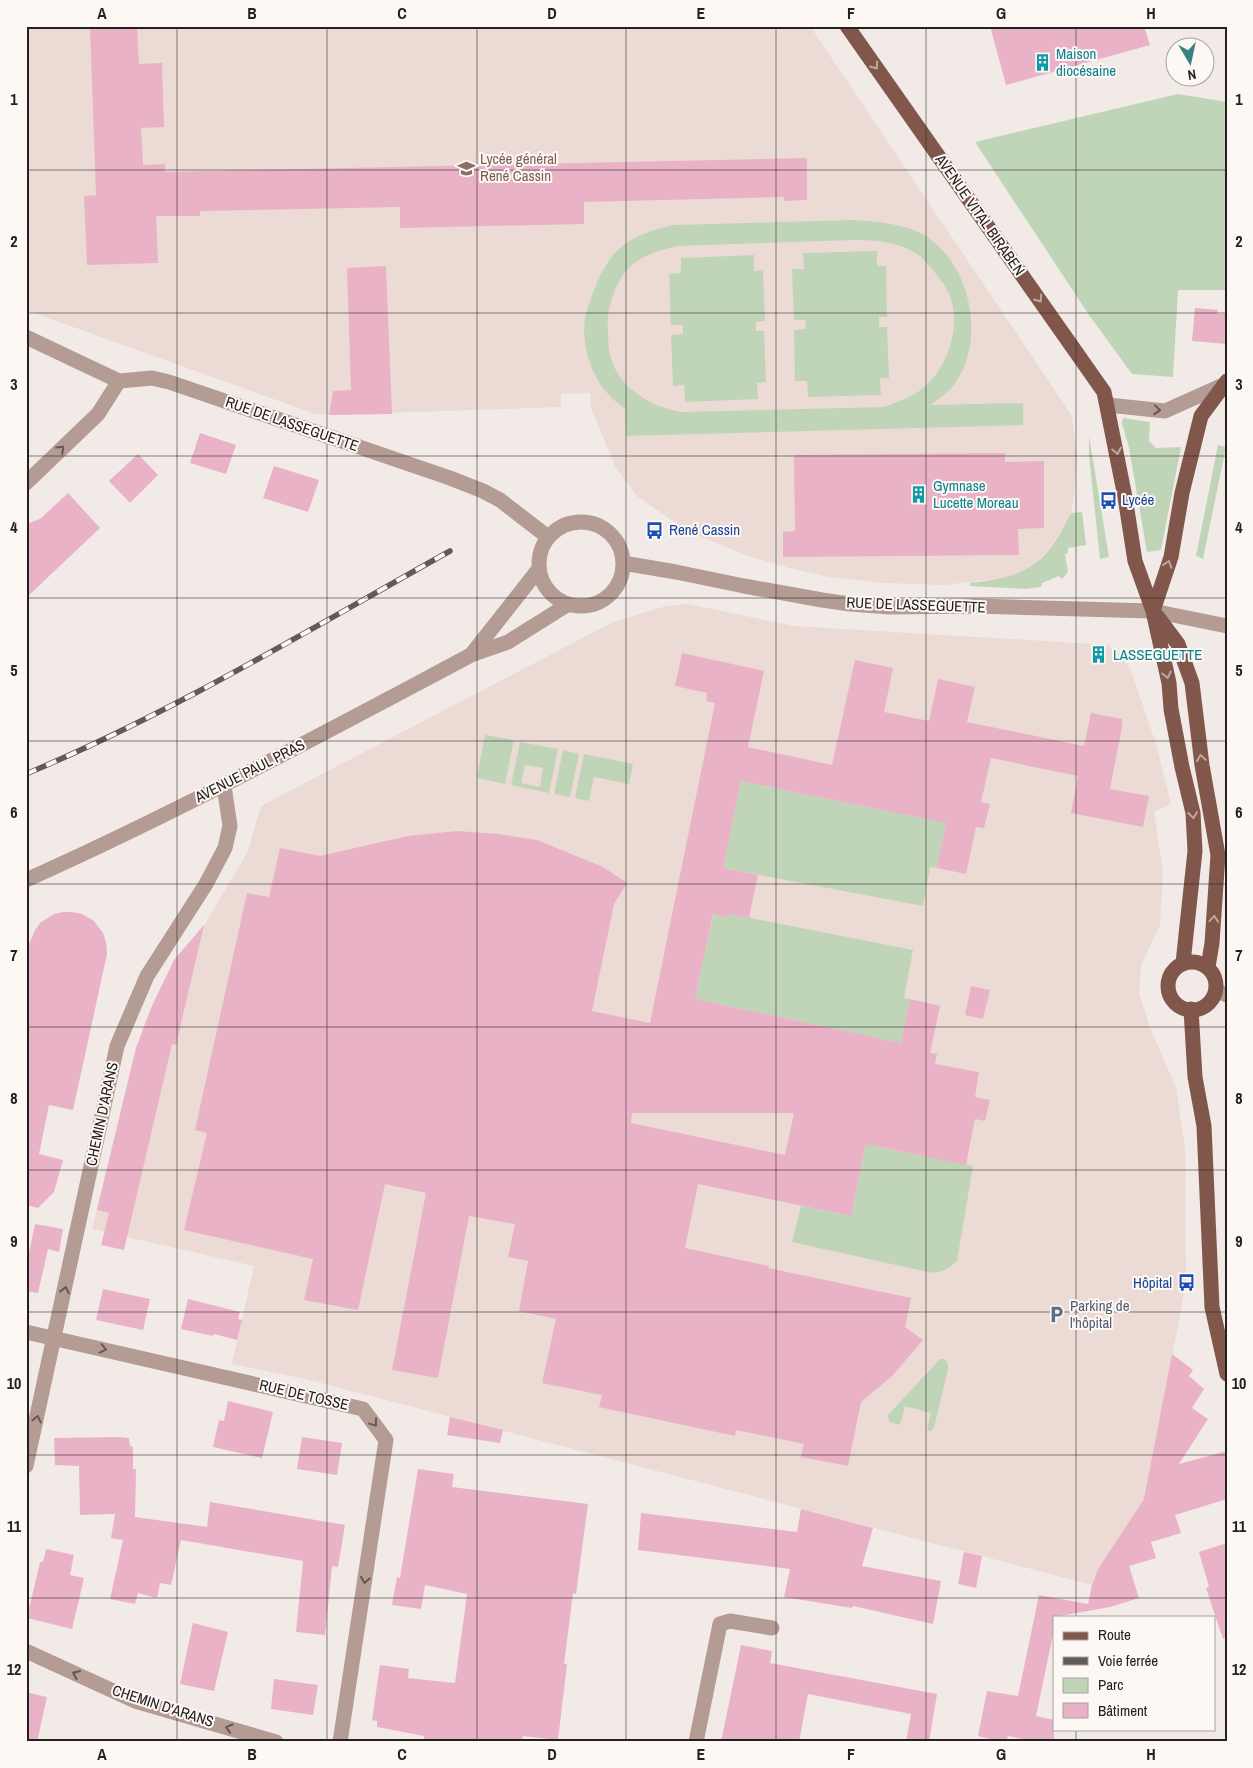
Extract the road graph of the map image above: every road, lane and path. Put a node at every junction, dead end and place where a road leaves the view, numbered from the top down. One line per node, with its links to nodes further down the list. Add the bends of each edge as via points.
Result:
1 (847, 26): 5 (main road, AVENUE VITAL BIRABEN, one-way to 5, via 1104,392)
2 (26, 337): 3 (street, RUE DE LASSEGUETTE)
3 (119, 380): 6 (street, one-way to 3, via 98,414); 7 (street, RUE DE LASSEGUETTE, via 152,378 169,382 450,478 500,500)
4 (1225, 383): 5 (street, one-way to 4, via 1165,411); 11 (main road, one-way to 4, via 1170,557 1201,416)
5 (1108, 405): 11 (main road, AVENUE VITAL BIRABEN, one-way to 11, via 1135,561)
6 (26, 483)
7 (548, 537): 8 (street, via 559,528 588,522 613,536); 9 (street, via 542,547)
8 (623, 564): 10 (street, via 622,574 612,594 592,605); 11 (street, RUE DE LASSEGUETTE, via 850,604)
9 (538, 570): 10 (street, via 548,591); 13 (street, AVENUE PAUL PRAS)
10 (568, 604): 13 (street, AVENUE PAUL PRAS, via 508,642)
11 (1153, 611): 12 (street, RUE DE LASSEGUETTE); 16 (main road, one-way to 16, via 1193,813 1195,851); 17 (main road, one-way to 11, via 1218,855 1192,683 1178,644)
12 (1227, 626)
13 (471, 654): 14 (street, AVENUE PAUL PRAS)
14 (224, 786): 15 (street, AVENUE PAUL PRAS); 21 (street, CHEMIN D'ARANS, one-way to 14, via 118,1046 147,976 206,884 225,848 230,826)
15 (26, 880)
16 (1183, 963): 17 (main road, via 1196,962); 19 (main road, via 1172,972 1168,987 1180,1006)
17 (1208, 968): 18 (main road)
18 (1221, 993): 19 (main road, via 1203,1007)
19 (1191, 1009): 22 (main road, via 1195,1077 1204,1126 1212,1308)
20 (26, 1332): 21 (street, RUE DE TOSSE)
21 (55, 1338): 23 (street, CHEMIN D'ARANS, one-way to 21); 27 (street, RUE DE TOSSE, one-way to 27, via 362,1409 386,1440)
22 (1227, 1374)
23 (26, 1466)
24 (772, 1628): 28 (street, via 730,1620 720,1624)
25 (26, 1652): 26 (street, CHEMIN D'ARANS, one-way to 25, via 136,1701)
26 (276, 1742)
27 (340, 1742)
28 (696, 1742)

